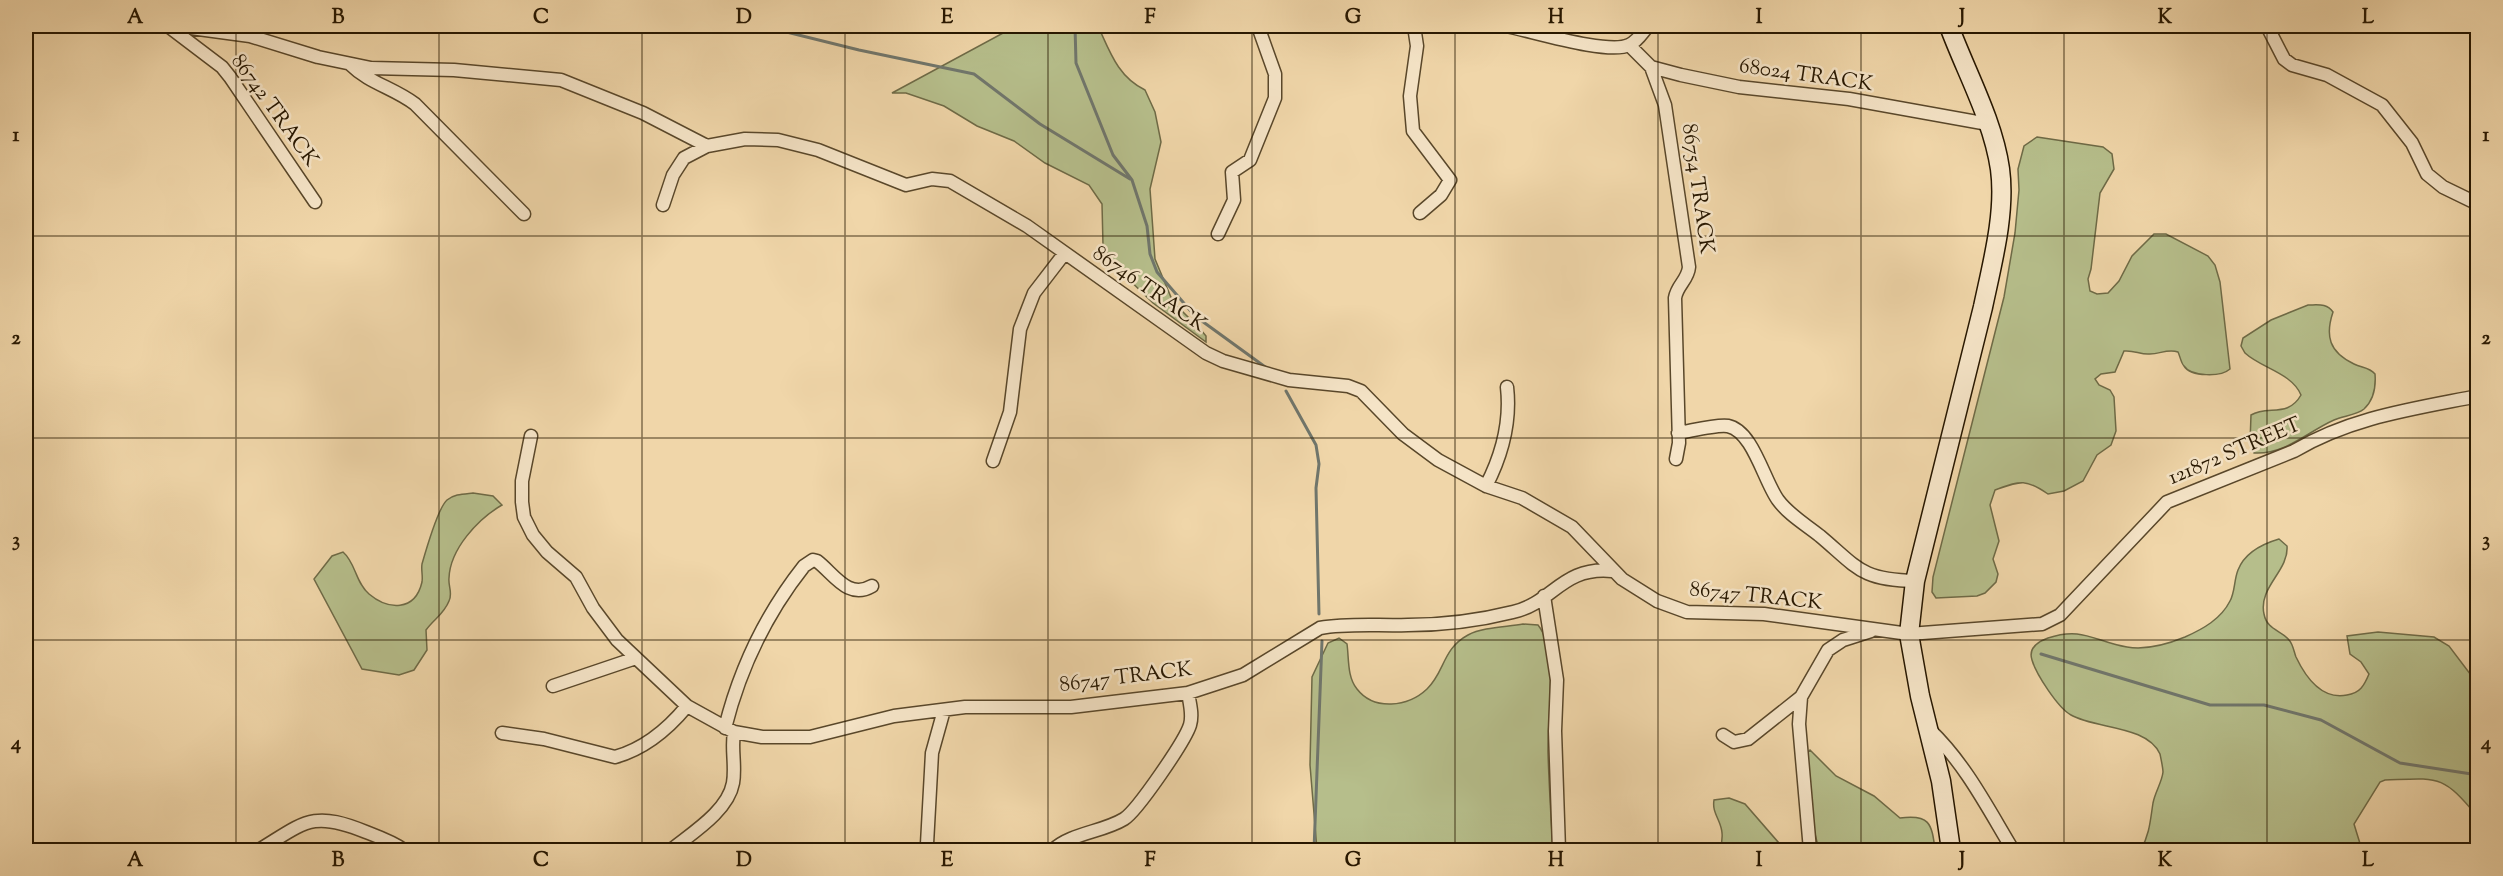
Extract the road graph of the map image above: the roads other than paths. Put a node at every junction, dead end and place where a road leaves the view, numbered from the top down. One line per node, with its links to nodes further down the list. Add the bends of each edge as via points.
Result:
1 (168, 26): 14 (street, 86742 TRACK, via 222,67)
2 (176, 26): 10 (street, via 250,36)
3 (1260, 26): 19 (street, via 1275,74 1275,98 1250,160 1232,172 1234,200)
4 (1414, 26): 17 (street, via 1417,46 1410,96 1413,132 1450,180 1441,195)
5 (1506, 26): 9 (street, via 1591,45)
6 (1648, 26): 9 (street)
7 (1949, 26): 12 (street)
8 (2267, 26): 15 (street, via 2284,59 2327,75 2382,105 2412,143 2427,174 2443,188)
9 (1629, 45): 11 (street)
10 (351, 65): 13 (street, via 561,80 643,113); 18 (street, via 361,75 414,104)
11 (1651, 67): 12 (street, 68024 TRACK, via 1739,87 1849,99); 23 (street, 86754 TRACK, via 1665,105 1689,267 1674,298)
12 (1988, 124): 29 (street, via 2001,189 1992,263)
13 (707, 146): 16 (street, 86746 TRACK, via 678,165); 20 (street, 86746 TRACK, via 745,139 778,140 842,158 897,183 950,181 1004,211)
14 (315, 202)
15 (2478, 204)
16 (663, 205)
17 (1420, 213)
18 (524, 214)
19 (1218, 234)
20 (1064, 254): 26 (street, via 1034,293 1016,343 1013,398); 27 (street, 86746 TRACK, via 1191,344 1223,361 1289,380 1361,391 1416,444)
21 (1508, 387): 27 (street, via 1502,453)
22 (2478, 396): 33 (street, 121872 STREET, via 2360,420 2167,502 2052,620 2025,626)
23 (1678, 433): 25 (street, 86754 TRACK); 29 (street, via 1728,426 1741,433 1752,445 1777,498 1796,518 1858,570 1887,580)
24 (531, 436): 34 (street, 86747 TRACK, via 522,480 527,525 547,552 576,577 602,622)
25 (1677, 459)
26 (993, 461)
27 (1486, 486): 28 (street, 86746 TRACK, via 1522,498 1572,527)
28 (1612, 571): 31 (street, 86747 TRACK, via 1578,574); 32 (street, 86747 TRACK, via 1657,601 1687,612 1764,614)
29 (1914, 581): 33 (street)
30 (872, 586): 41 (street, via 851,590 822,564 813,560 804,566 765,623 741,677)
31 (1544, 596): 36 (street, 86747 TRACK, via 1529,608 1501,614 1411,626 1320,628 1243,675); 51 (street, via 1557,680)
32 (1872, 630): 33 (street, 86747 TRACK); 37 (street, via 1828,650)
33 (1909, 634): 40 (street)
34 (636, 658): 35 (street); 38 (street, 86747 TRACK)
35 (553, 686)
36 (1188, 693): 39 (street, 86747 TRACK, via 1080,706); 50 (street, via 1190,726 1176,752 1130,814)
37 (1801, 697): 43 (street, via 1748,739 1734,742); 52 (street, via 1799,724)
38 (687, 706): 41 (street, 86747 TRACK); 42 (street, via 661,732 615,757)
39 (944, 710): 41 (street, 86747 TRACK, via 894,716 810,737 762,737); 45 (street, via 932,753)
40 (1929, 729): 53 (street); 54 (street, via 1952,751)
41 (730, 730): 49 (street, via 734,772 729,795)
42 (502, 733)
43 (1723, 735)
44 (390, 842): 46 (street, via 350,825 316,819); 47 (street); 48 (street)
45 (927, 844)
46 (259, 850)
47 (378, 850)
48 (404, 850)
49 (671, 850)
50 (1053, 850)
51 (1559, 850)
52 (1810, 850)
53 (1951, 850)
54 (2013, 850)

